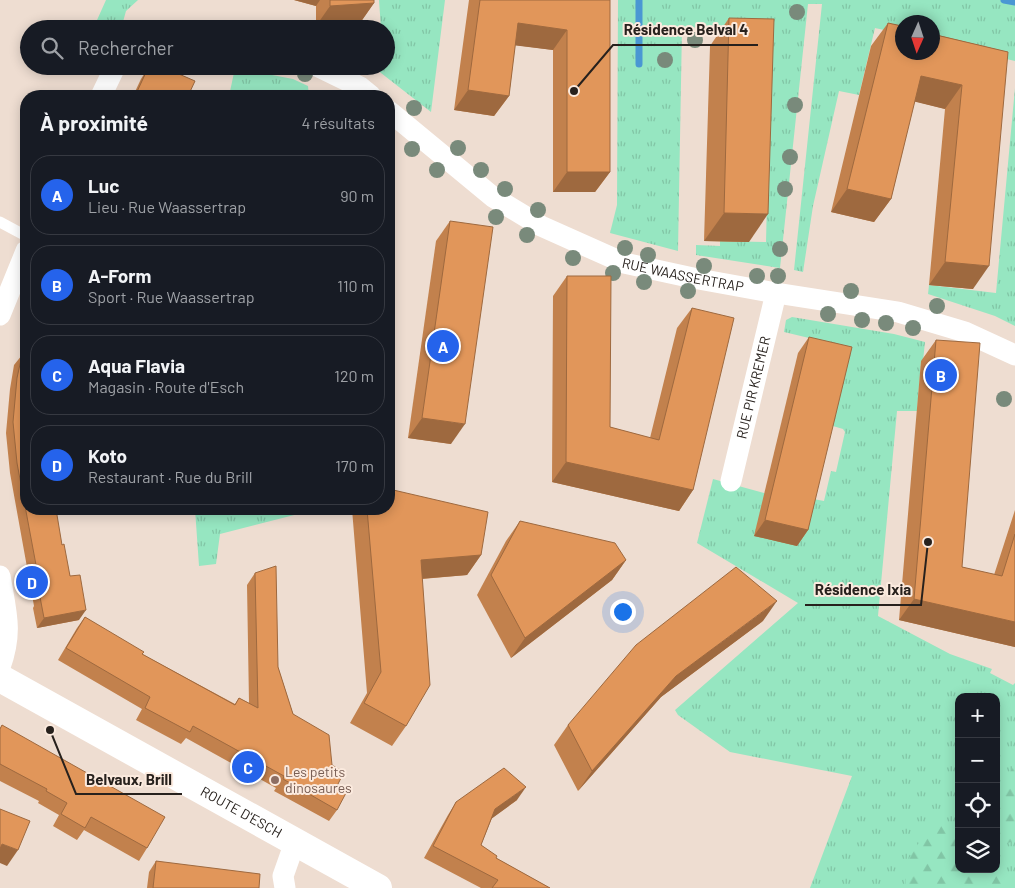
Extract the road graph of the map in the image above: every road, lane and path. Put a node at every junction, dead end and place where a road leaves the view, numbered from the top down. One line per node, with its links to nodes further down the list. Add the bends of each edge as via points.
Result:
1 (112, 75): 3 (street)
2 (335, 75): 4 (street)
3 (104, 90)
4 (364, 90)
5 (395, 116): 9 (street, RUE WAASSERTRAP, via 494,196 540,226 624,262)
6 (0, 222): 7 (lane)
7 (20, 233)
8 (20, 267): 10 (street)
9 (776, 293): 11 (street, RUE WAASSERTRAP, via 898,312 965,332); 12 (street, RUE PIR KREMER)
10 (0, 316)
11 (1015, 355)
12 (731, 481)
13 (0, 576): 14 (street, via 8,631)
14 (0, 666)
15 (0, 678): 16 (main road, ROUTE D'ESCH)
16 (295, 842): 17 (street, via 283,876); 18 (main road, ROUTE D'ESCH)
17 (285, 888)
18 (378, 888)

